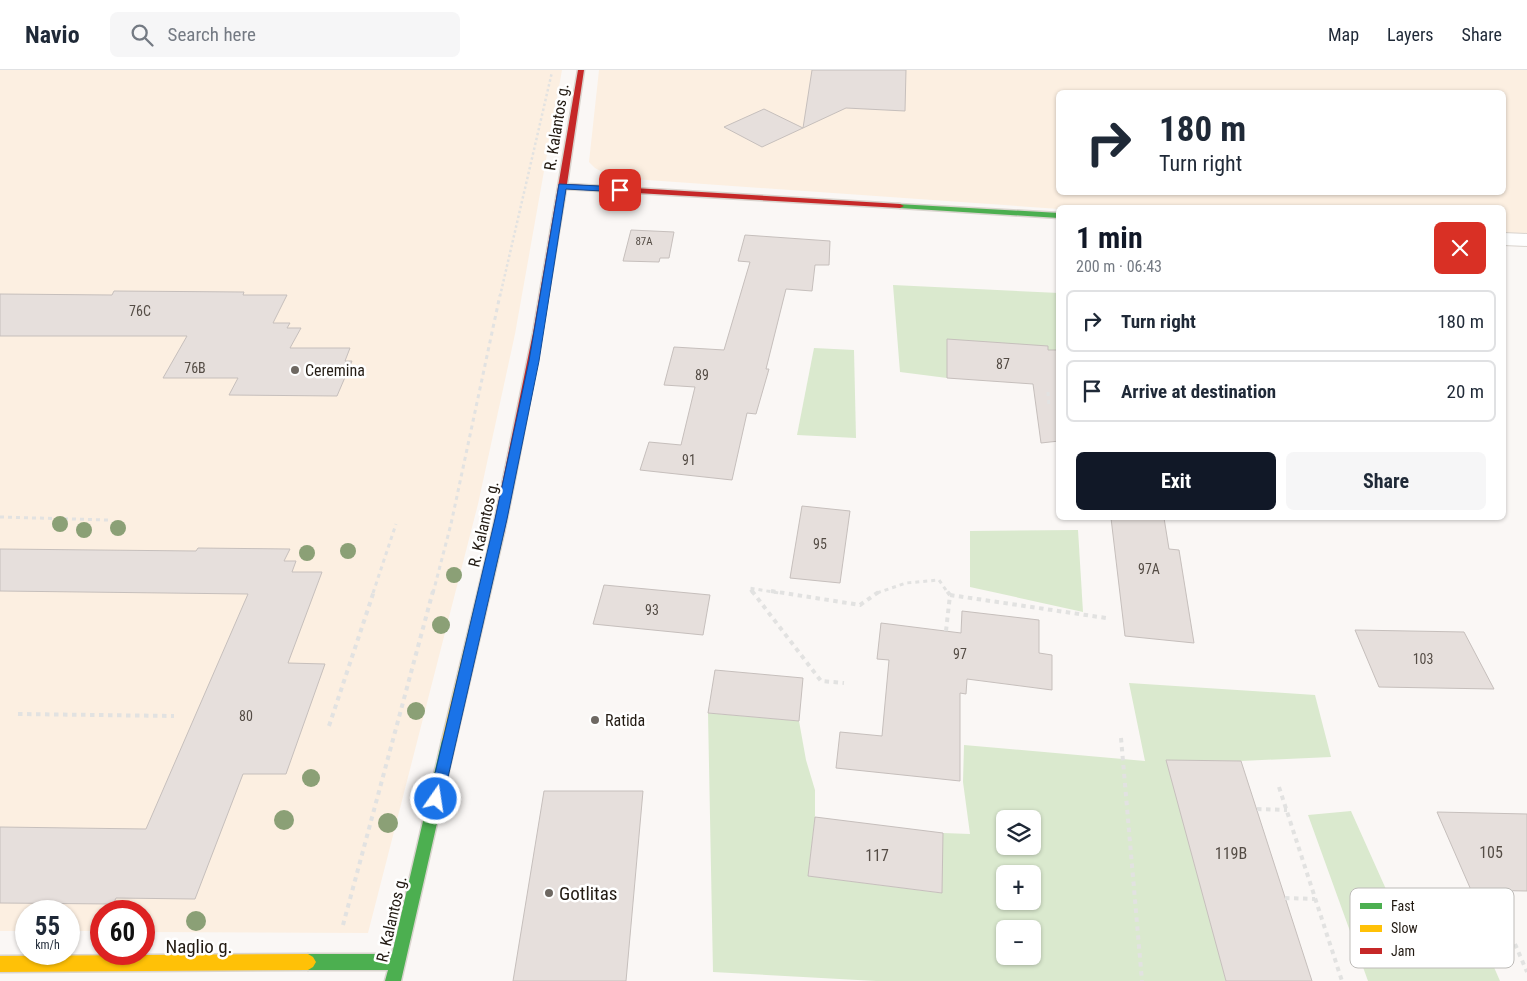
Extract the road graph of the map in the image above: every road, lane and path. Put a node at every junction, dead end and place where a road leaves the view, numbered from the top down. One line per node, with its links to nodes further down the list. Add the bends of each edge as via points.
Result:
1 (552, 70): 26 (path, via 451,524)
2 (581, 70): 3 (main road, R. Kalantos g.)
3 (562, 186): 4 (main road); 27 (main road, R. Kalantos g., via 534,361 503,510)
4 (1056, 216)
5 (1506, 239): 6 (street)
6 (1527, 240)
7 (1048, 392): 8 (path)
8 (1049, 408)
9 (0, 517): 10 (path)
10 (108, 520)
11 (396, 524): 18 (path)
12 (950, 595): 13 (path); 14 (path); 15 (path, via 939,580 900,582 874,593 860,605 749,588 821,681)
13 (1106, 618)
14 (946, 631)
15 (844, 683)
16 (18, 714): 17 (path)
17 (174, 716)
18 (329, 726)
19 (1121, 738): 31 (path)
20 (1279, 787): 22 (path)
21 (1257, 809): 22 (path)
22 (1287, 810): 24 (path)
23 (1285, 898): 24 (path)
24 (1316, 899): 32 (path)
25 (1515, 944): 29 (path)
26 (333, 962): 27 (main road, Naglio g.); 28 (main road, Naglio g.)
27 (398, 962): 30 (main road, R. Kalantos g.)
28 (0, 964)
29 (1527, 972)
30 (393, 981)
31 (1142, 981)
32 (1342, 981)

